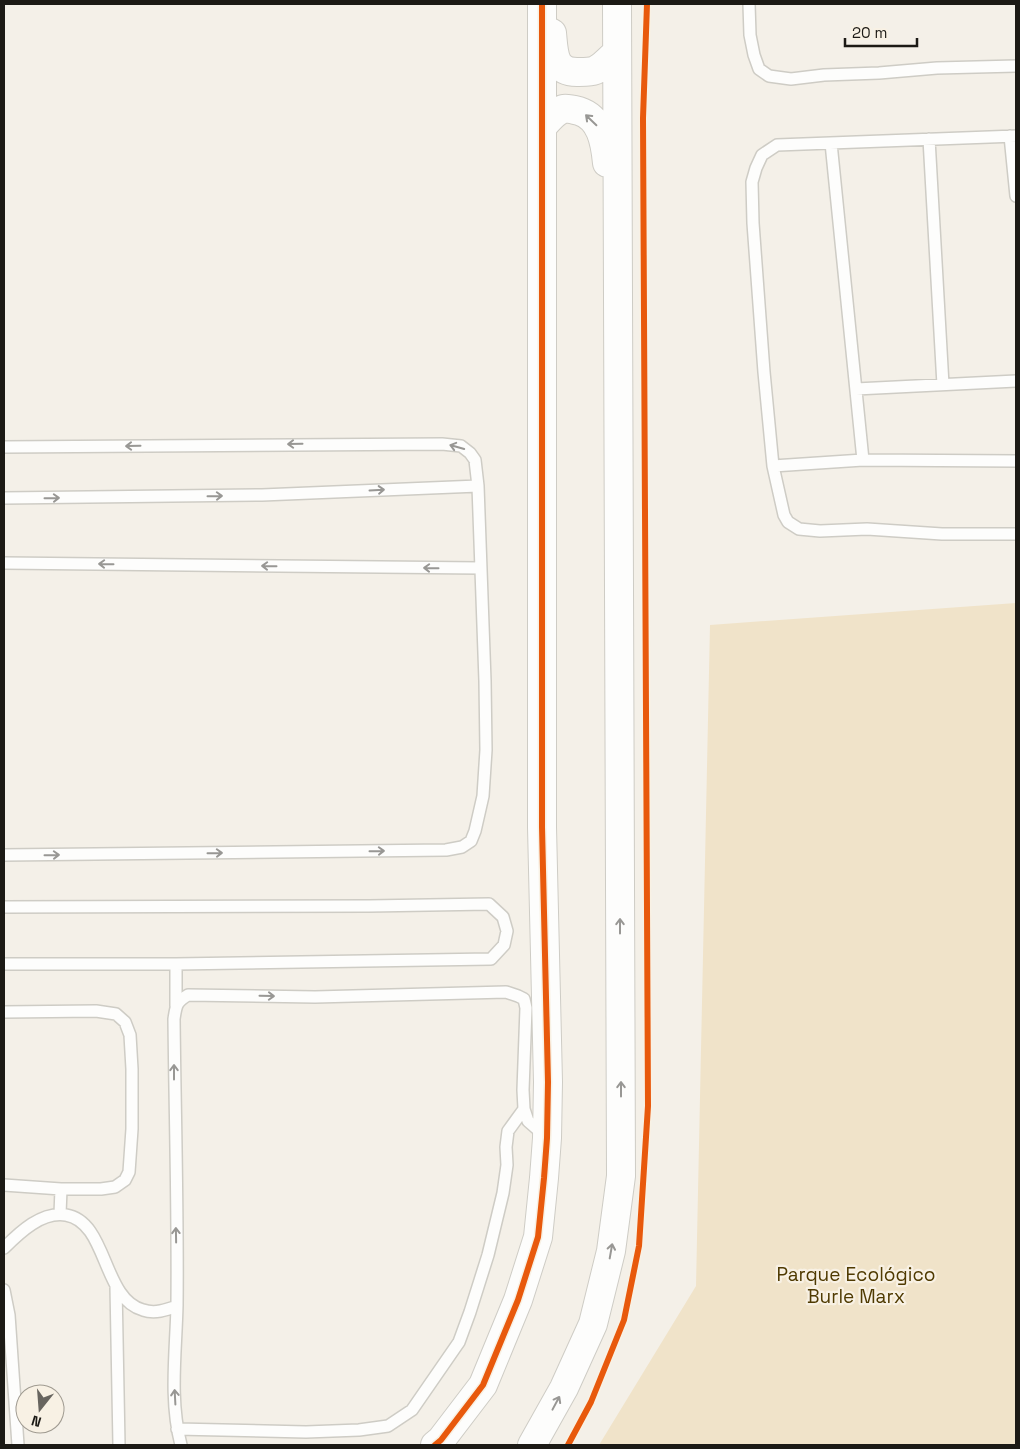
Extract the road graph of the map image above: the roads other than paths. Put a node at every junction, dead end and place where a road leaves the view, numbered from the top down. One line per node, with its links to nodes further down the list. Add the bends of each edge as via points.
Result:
1 (542, 4): 7 (street)
2 (550, 4): 5 (street, via 554,55 559,65 566,70 586,72 598,69)
3 (617, 4): 5 (street)
4 (749, 4): 6 (lane, via 754,55 760,69 769,76 791,79 937,68)
5 (617, 52): 12 (street)
6 (1016, 66)
7 (542, 127): 12 (street, one-way to 7, via 605,147 596,122 577,110 563,109); 32 (street, via 542,827)
8 (1013, 136): 9 (lane); 11 (lane)
9 (929, 139): 10 (lane); 14 (lane)
10 (831, 143): 15 (lane); 19 (lane, via 777,145 762,155 752,182)
11 (1016, 196)
12 (618, 268): 45 (street, one-way to 12, via 564,1388 593,1324 611,1251 621,1176)
13 (1016, 381): 14 (lane)
14 (943, 385): 15 (lane)
15 (856, 389): 17 (lane)
16 (4, 447): 20 (lane, one-way to 16, via 475,460 470,453 461,446 442,444)
17 (863, 460): 18 (lane); 19 (lane)
18 (1016, 461)
19 (773, 466): 22 (lane, via 784,515 798,528)
20 (478, 486): 21 (lane, one-way to 20, via 262,495); 24 (lane)
21 (4, 498)
22 (1016, 534)
23 (4, 563): 24 (lane, one-way to 23)
24 (480, 568): 25 (lane, one-way to 24, via 446,850 462,847 471,841 475,831 483,796 486,750)
25 (4, 855)
26 (4, 907): 28 (lane, via 489,904 503,917 506,931 504,945 491,959)
27 (4, 964): 28 (lane)
28 (176, 964): 29 (lane)
29 (176, 1006): 31 (lane, one-way to 31, via 188,995 315,997 506,992 524,999 526,1008); 39 (lane, one-way to 29)
30 (4, 1012): 34 (lane, via 96,1011 116,1014 130,1035 132,1129 129,1172 125,1180 115,1187)
31 (524, 1109): 32 (lane, via 528,1120); 40 (lane, via 508,1131 507,1165 488,1255 459,1342 412,1410 388,1426 359,1430)
32 (547, 1138): 44 (street, via 538,1237 518,1300 483,1385)
33 (4, 1185): 34 (lane)
34 (61, 1189): 35 (lane)
35 (60, 1214): 36 (lane, via 46,1216 34,1223); 37 (lane, via 73,1216 85,1224 99,1246)
36 (4, 1248)
37 (116, 1286): 39 (lane, via 141,1310 163,1311); 42 (lane)
38 (4, 1290): 41 (lane, via 9,1315)
39 (177, 1306): 40 (lane, one-way to 39, via 173,1373)
40 (177, 1429): 43 (lane)
41 (18, 1445)
42 (119, 1445)
43 (181, 1445)
44 (435, 1445)
45 (532, 1445)

